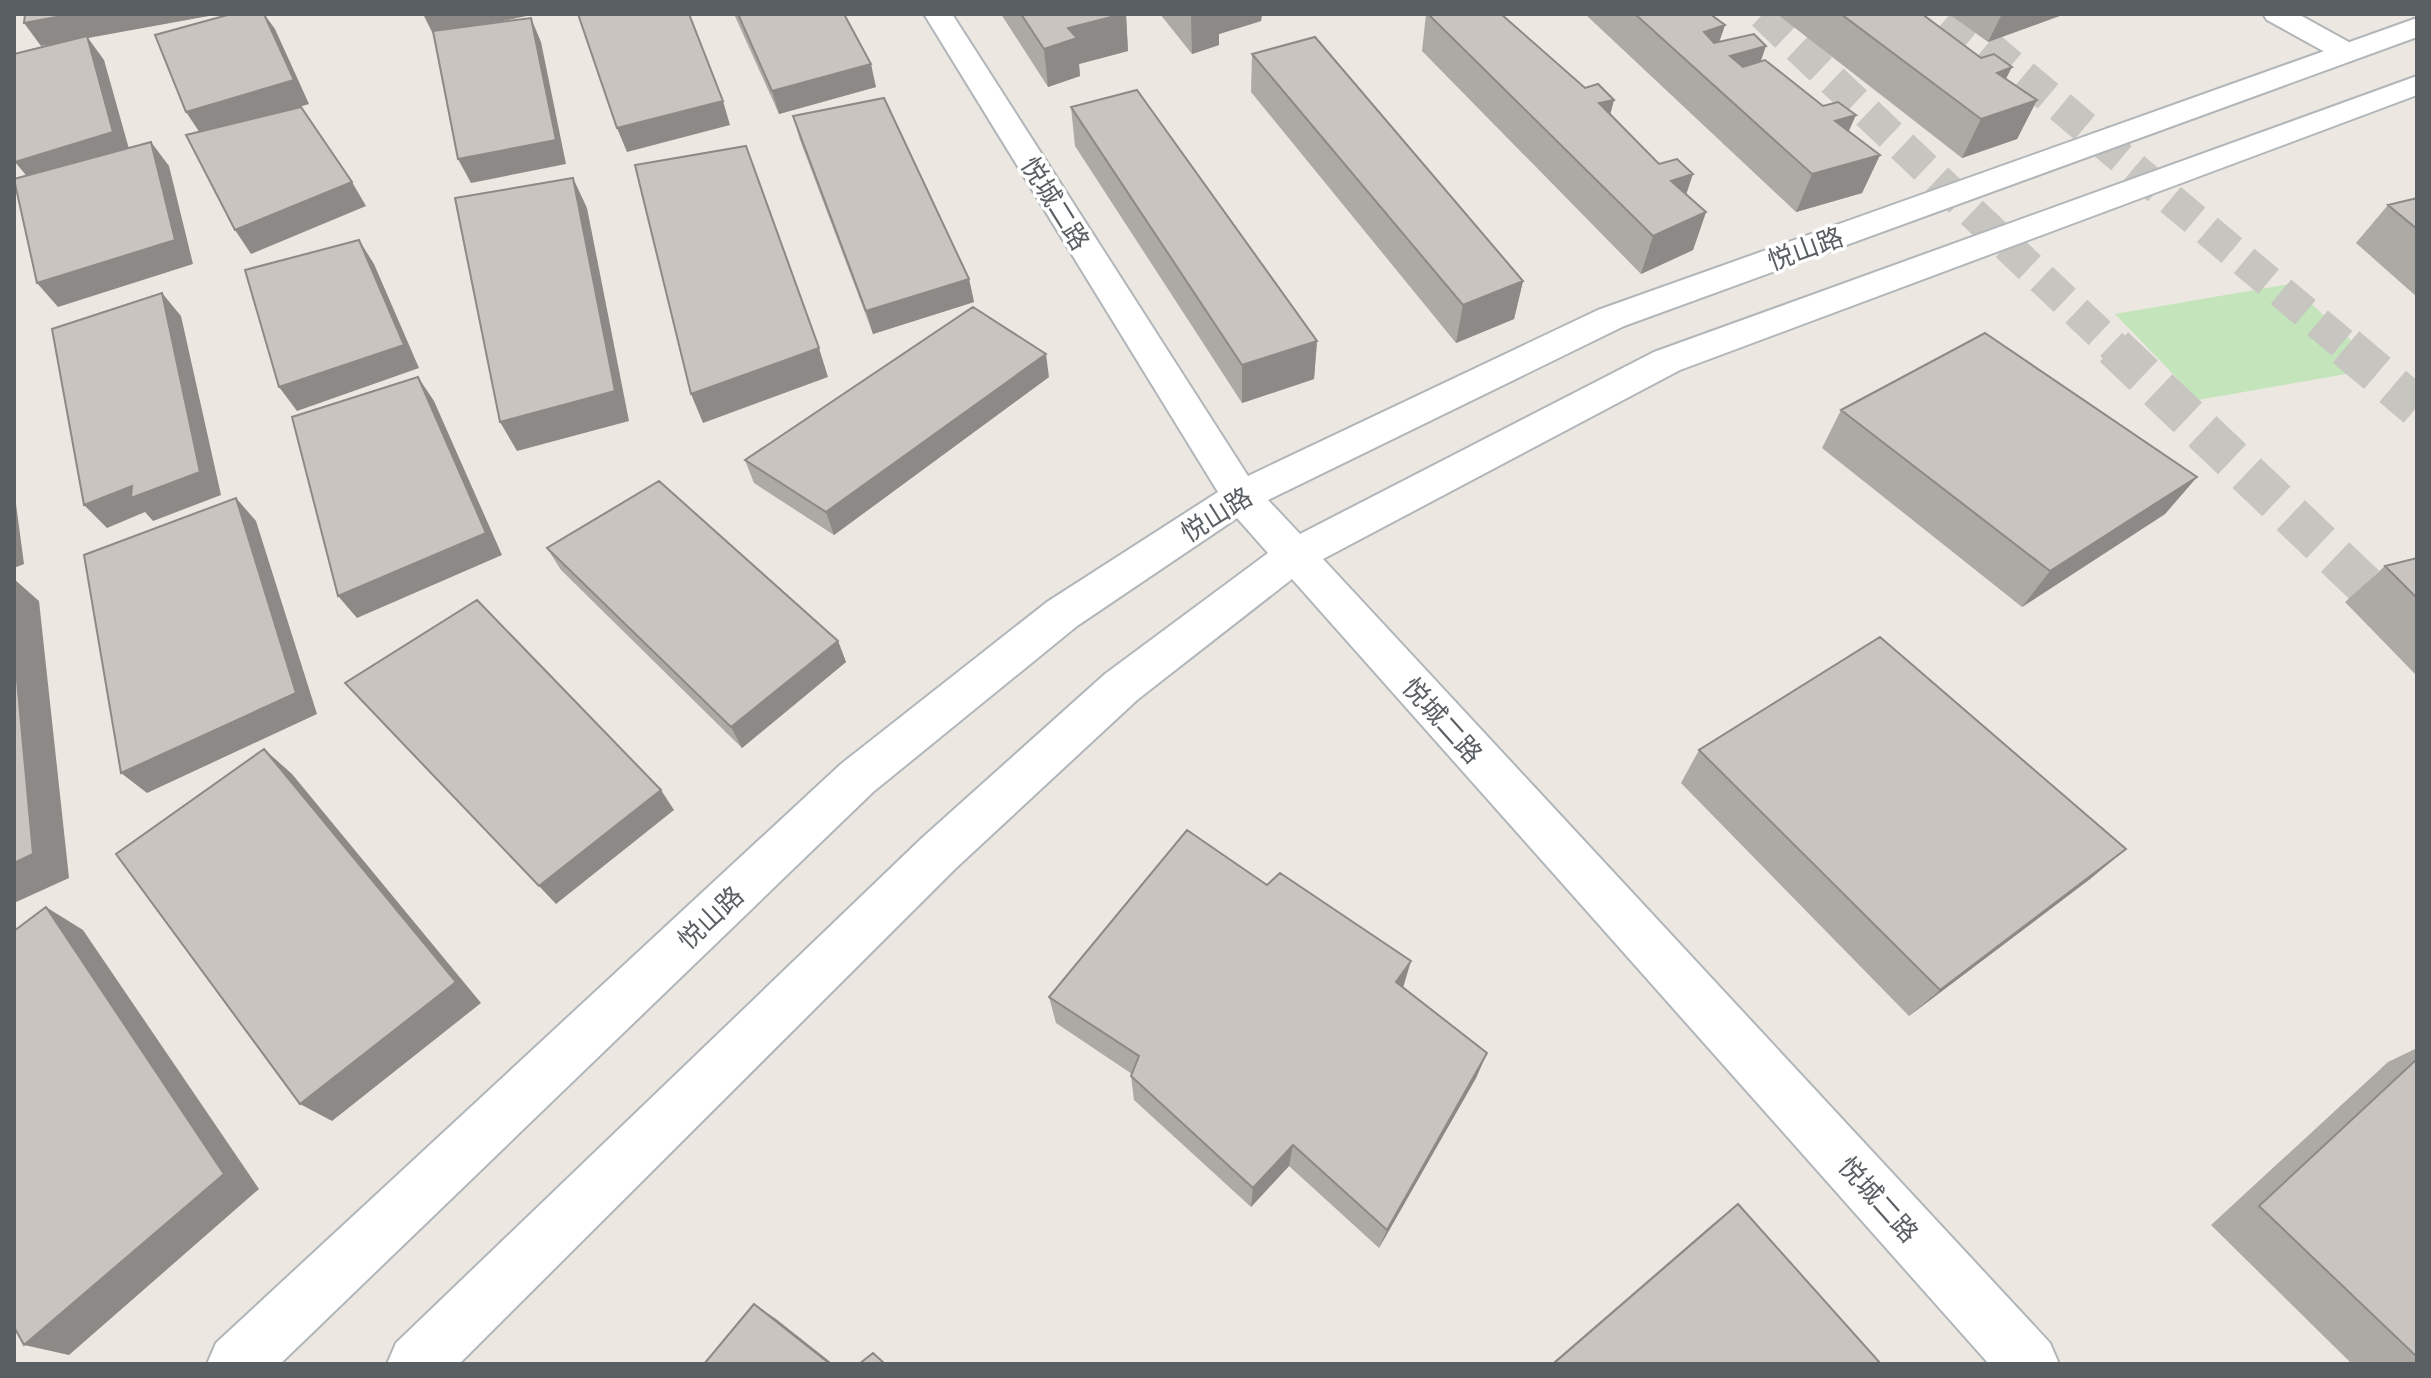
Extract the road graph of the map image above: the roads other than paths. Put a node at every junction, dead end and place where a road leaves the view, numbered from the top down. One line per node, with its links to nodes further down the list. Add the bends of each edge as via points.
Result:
1 (938, 14): 6 (main road, 悦城二路)
2 (2277, 14): 4 (main road)
3 (2417, 27): 4 (main road, 悦山路)
4 (2346, 52): 6 (main road, 悦山路, via 1611,318)
5 (2417, 85): 7 (main road, via 1667,361)
6 (1241, 496): 7 (main road, 悦城二路); 8 (main road, 悦山路, via 1062,614 857,778)
7 (1294, 555): 9 (main road, via 1121,687 939,853); 10 (main road, 悦城二路)
8 (237, 1364)
9 (417, 1364)
10 (2029, 1364)

